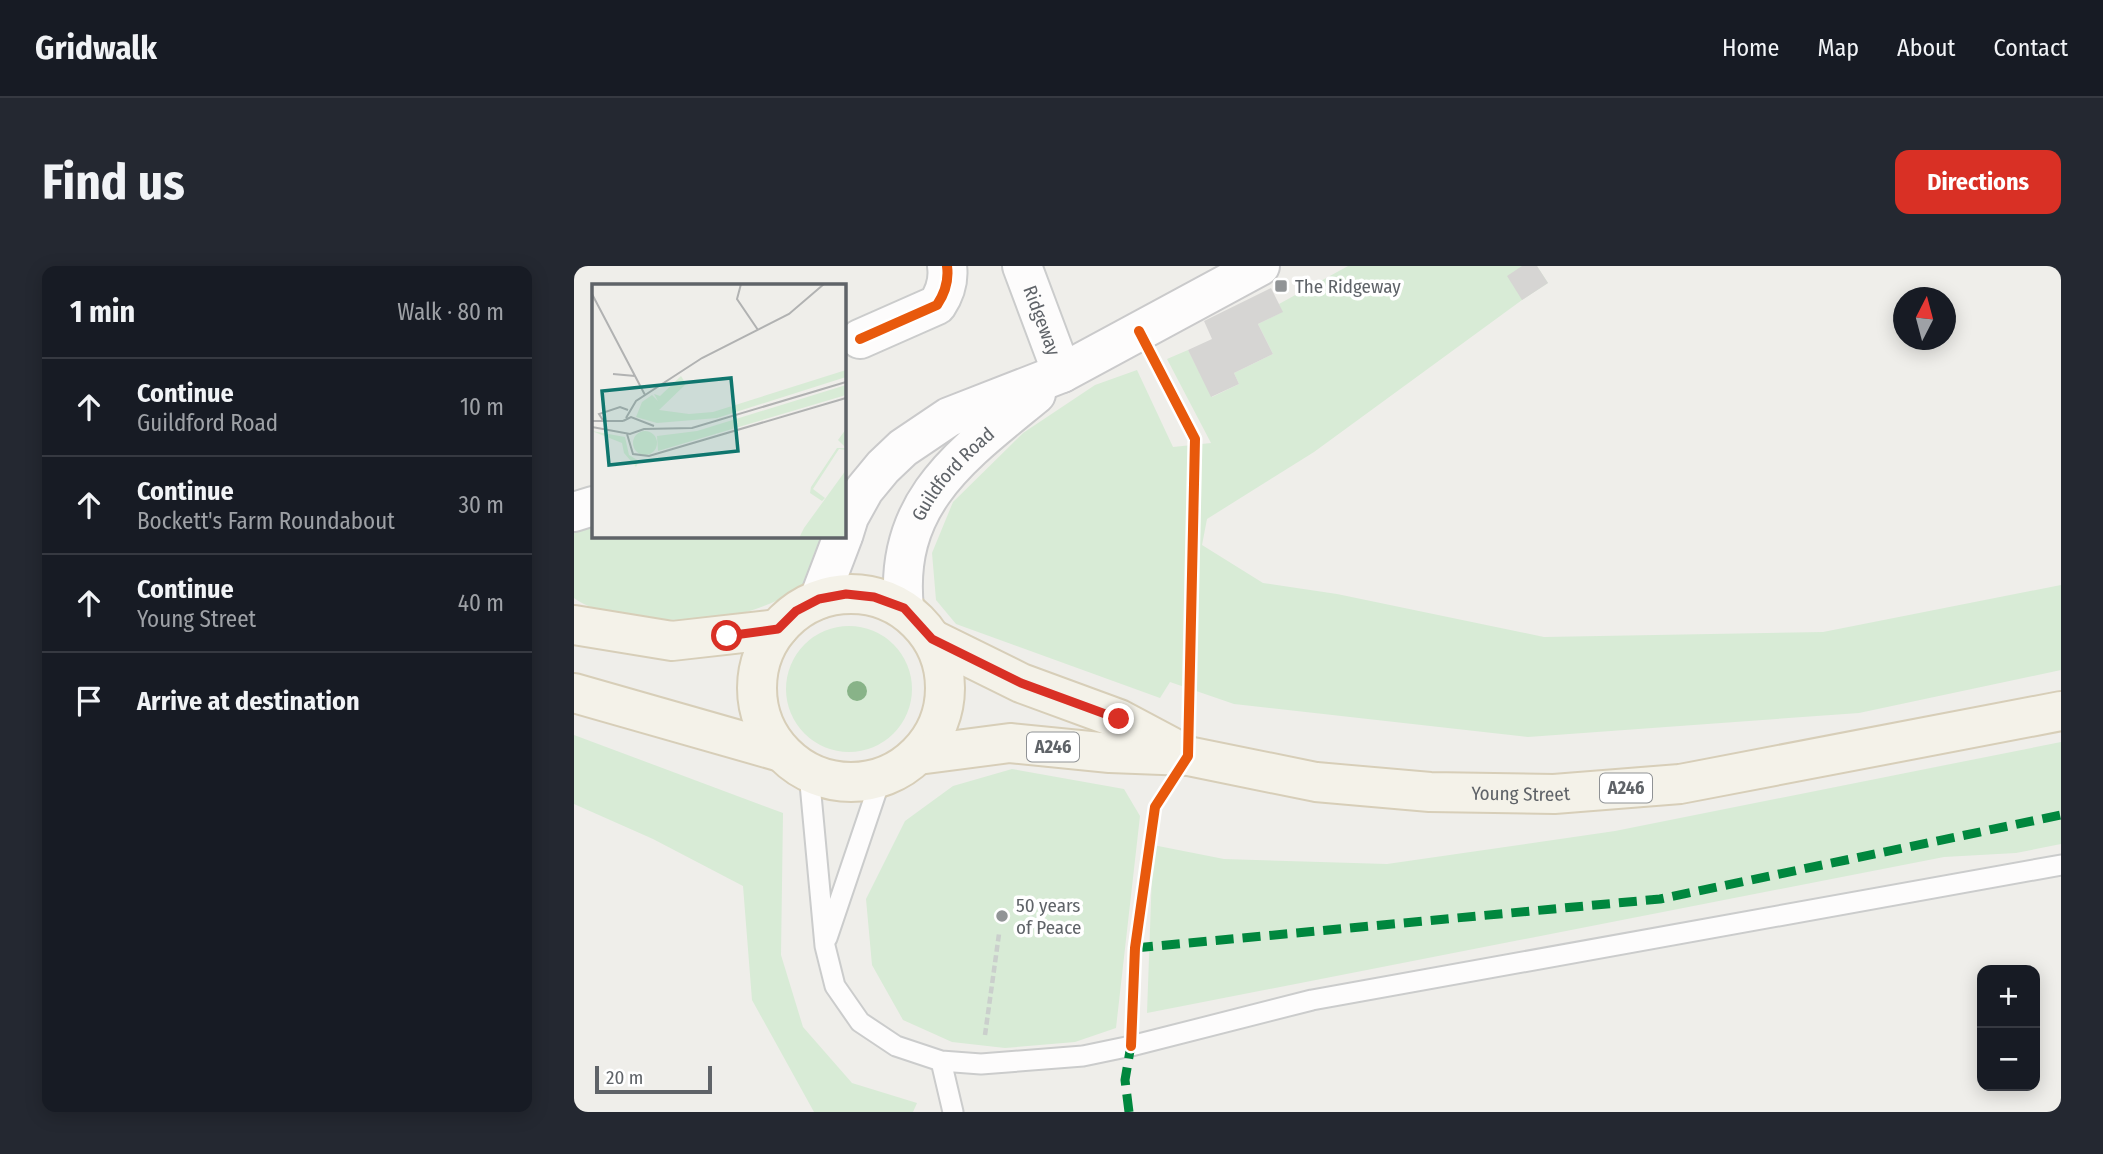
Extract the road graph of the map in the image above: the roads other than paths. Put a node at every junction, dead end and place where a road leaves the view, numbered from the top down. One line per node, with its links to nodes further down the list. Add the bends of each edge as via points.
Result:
1 (947, 266): 4 (main road, via 943,295 937,304)
2 (1022, 266): 5 (main road, Ridgeway)
3 (1260, 266): 5 (main road, Guildford Road)
4 (860, 339)
5 (1062, 373): 8 (main road, Guildford Road, via 949,417 930,429 883,467); 11 (main road, Guildford Road, via 970,449 940,481 919,513 906,549 901,580)
6 (592, 506): 7 (main road)
7 (574, 512)
8 (845, 525)
9 (841, 537): 10 (main road, Guildford Road)
10 (819, 599): 11 (main road, via 846,594 874,597); 13 (main road, via 796,611)
11 (904, 608): 14 (main road)
12 (574, 625): 13 (main road, via 672,640)
13 (778, 629): 19 (main road, via 761,658 756,691 763,724)
14 (932, 639): 17 (main road, via 943,668 945,700 936,729); 18 (main road, Young Street / A246, via 1021,683 1119,719)
15 (574, 693): 19 (main road)
16 (2061, 711): 18 (main road, Young Street / A246, via 1680,784 1554,794 1430,792 1316,782)
17 (918, 755): 18 (main road, Young Street / A246, via 1010,743); 20 (main road)
18 (1188, 756)
19 (795, 763): 20 (main road, via 845,783); 22 (lane)
20 (881, 778): 22 (lane)
21 (2061, 865): 23 (lane, via 1312,1000 1083,1056 981,1064)
22 (825, 946): 23 (lane, via 835,986 860,1022 896,1045)
23 (941, 1061): 24 (lane)
24 (953, 1112)

